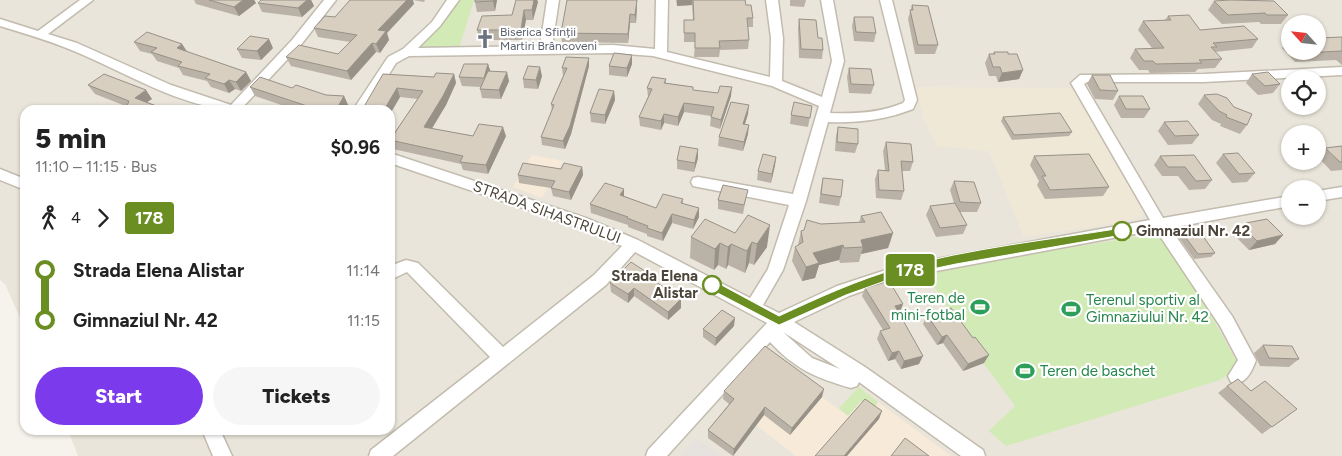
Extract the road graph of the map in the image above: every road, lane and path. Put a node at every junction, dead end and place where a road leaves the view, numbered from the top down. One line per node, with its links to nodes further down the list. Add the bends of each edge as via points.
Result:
1 (87, 0): 10 (street)
2 (330, 0): 17 (street, via 296,43)
3 (453, 0): 12 (street, via 436,24)
4 (553, 0): 11 (street)
5 (662, 0): 13 (street)
6 (772, 0): 15 (street, via 777,38)
7 (827, 0): 19 (street, via 838,61)
8 (886, 0): 19 (street, via 909,88 911,100 908,106 884,114 856,117)
9 (0, 22): 10 (street)
10 (41, 34): 16 (street, via 168,88)
11 (545, 50): 12 (street); 13 (street, via 613,49)
12 (407, 52): 18 (street, via 392,60)
13 (661, 54): 15 (street)
14 (1342, 71): 28 (street, via 1079,80 1078,87)
15 (776, 83): 19 (street)
16 (218, 105)
17 (238, 105)
18 (363, 105)
19 (825, 111): 26 (street)
20 (395, 160): 29 (street, STRADA SIHASTRULUI, via 580,222)
21 (0, 174): 23 (street)
22 (698, 182): 26 (street)
23 (20, 183)
24 (1342, 192): 25 (street)
25 (1326, 195)
26 (798, 201): 31 (street, via 775,270)
27 (1281, 202): 28 (street)
28 (1160, 225): 32 (street, via 898,272 843,292); 34 (street, via 1226,321 1243,352 1247,360)
29 (633, 244): 31 (street, STRADA SIHASTRULUI); 33 (street, via 600,280)
30 (395, 270): 33 (street, via 406,265 412,267)
31 (753, 307): 32 (street, STRADA SIHASTRULUI)
32 (774, 326): 35 (street, via 791,353 808,366); 39 (street); 40 (street, STRADA SIHASTRULUI, via 858,372)
33 (503, 358): 38 (street)
34 (1237, 376)
35 (851, 380)
36 (213, 435): 37 (street)
37 (223, 456)
38 (378, 456)
39 (655, 456)
40 (976, 456)

